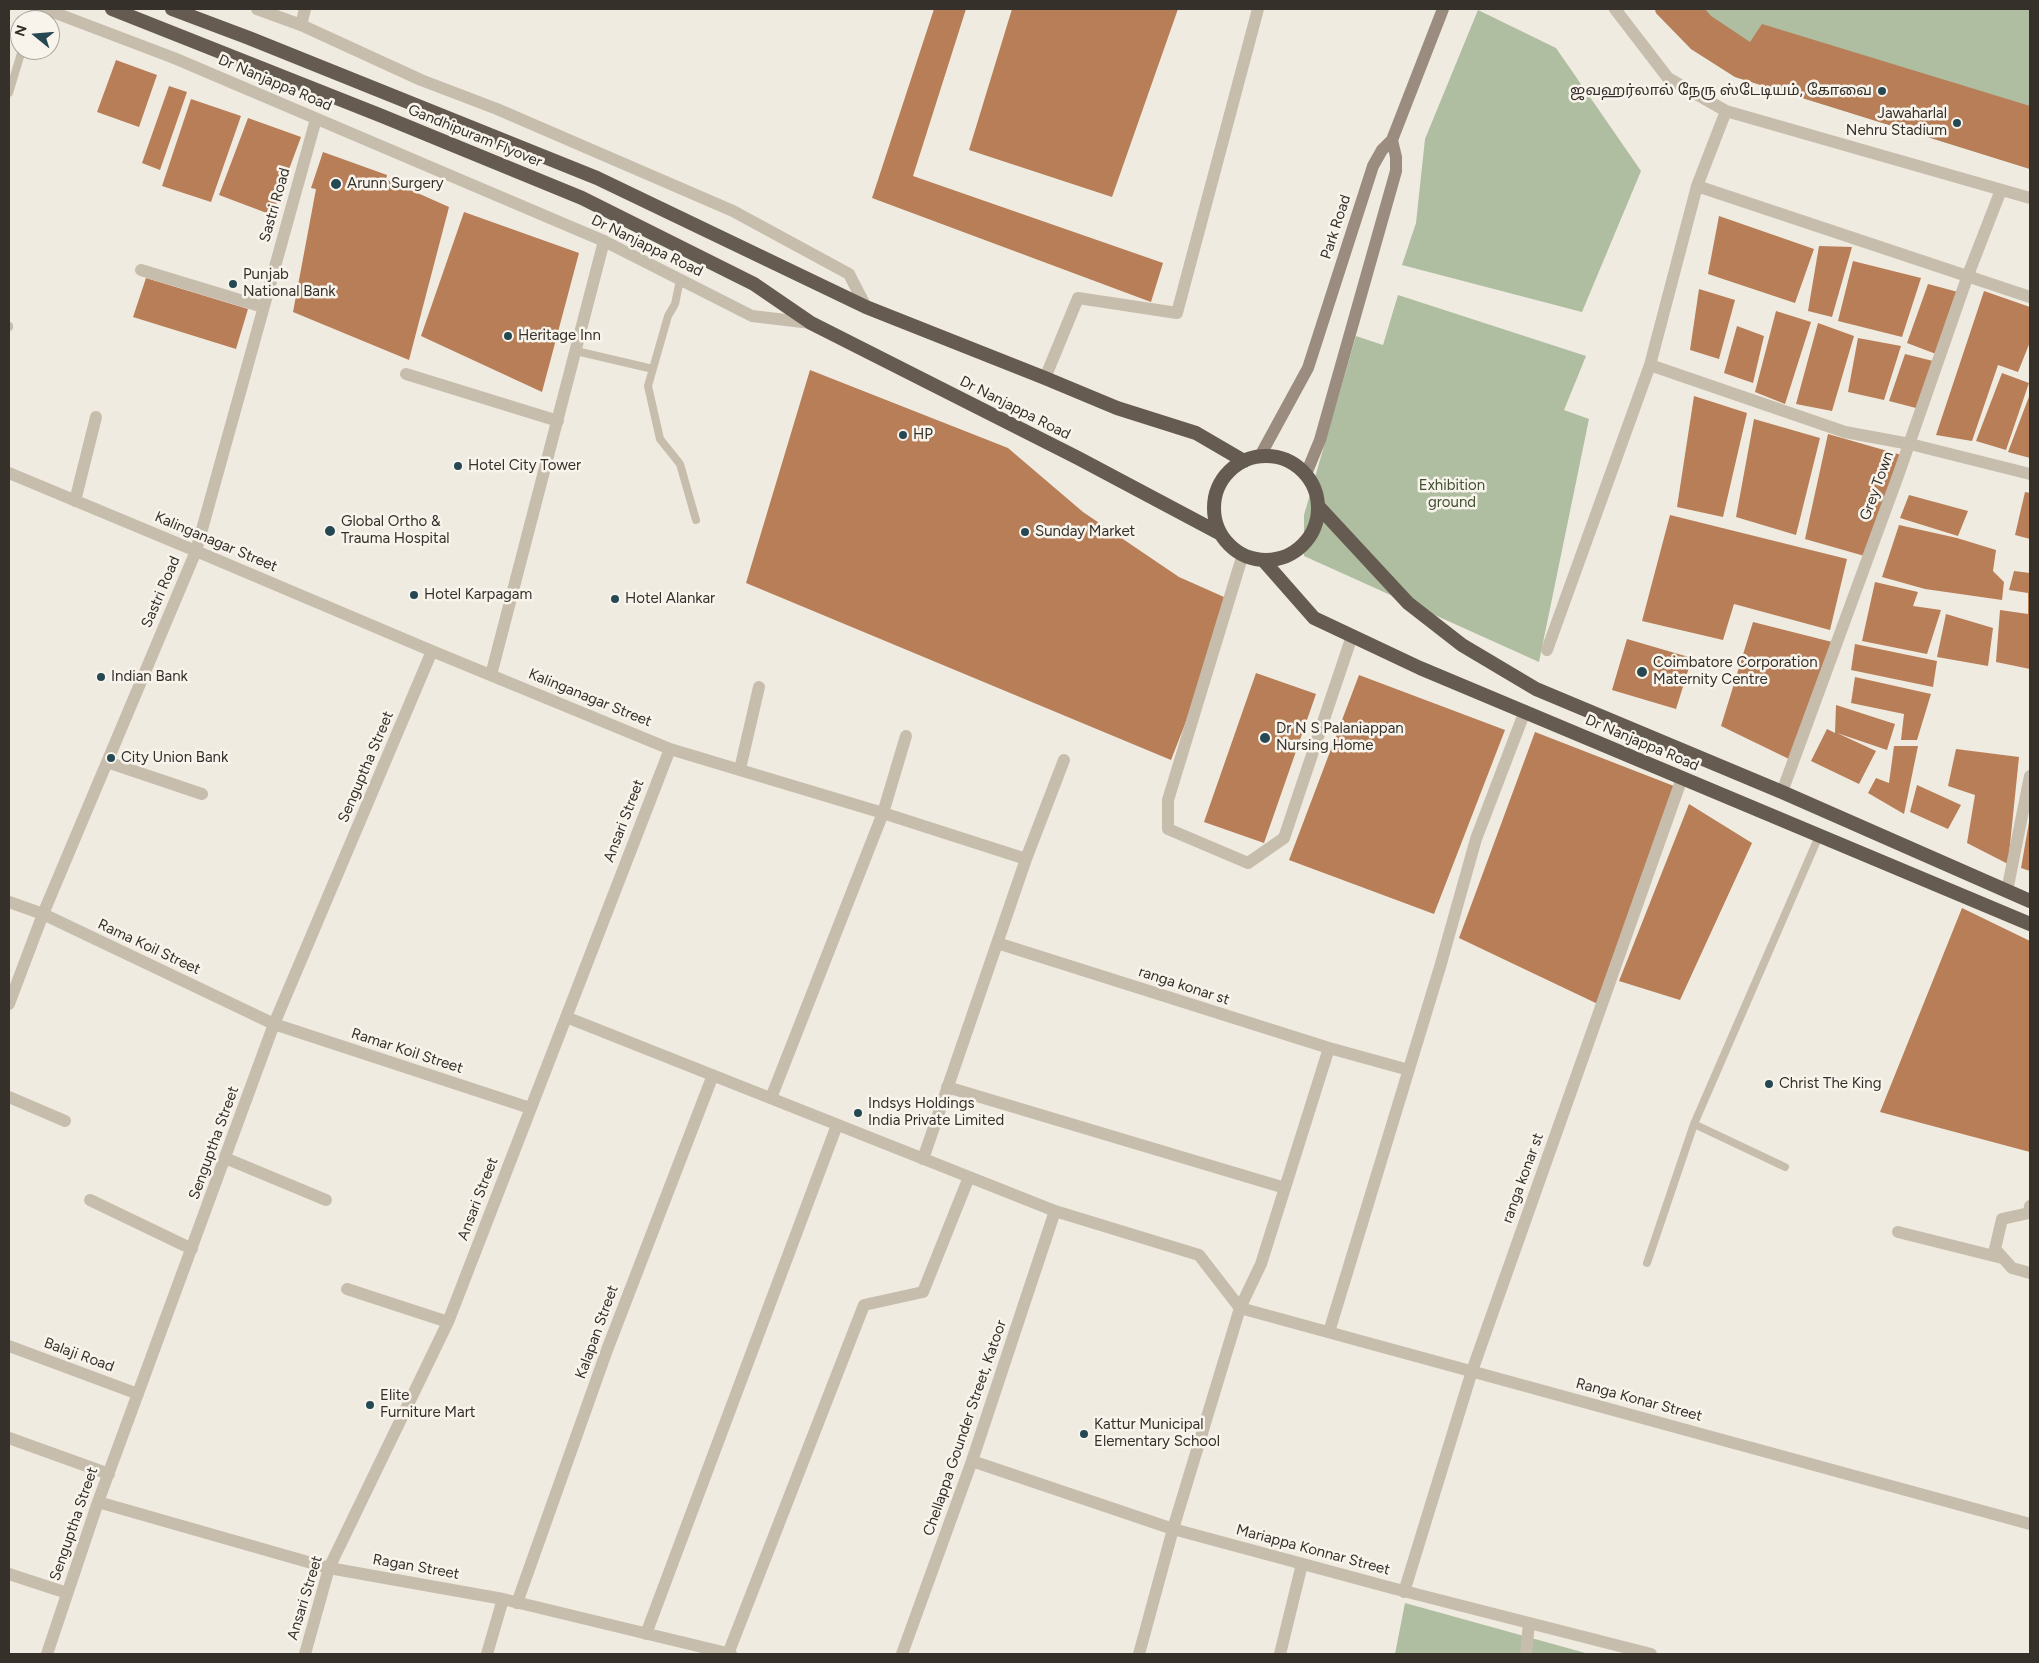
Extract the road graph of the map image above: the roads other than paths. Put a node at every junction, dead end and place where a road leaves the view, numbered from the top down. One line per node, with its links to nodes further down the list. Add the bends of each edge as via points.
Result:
1 (45, 9): 13 (street, Dr Nanjappa Road, via 174,58)
2 (112, 9): 25 (highway, Gandhipuram Flyover, via 582,198 754,284)
3 (172, 9): 24 (highway, Gandhipuram Flyover, via 597,178)
4 (257, 9): 9 (street)
5 (305, 9): 9 (street)
6 (1258, 9): 30 (street, via 1177,313 1078,298)
7 (1443, 9): 14 (main road, Park Road)
8 (1615, 9): 12 (street, via 1668,78)
9 (302, 25): 24 (street, via 421,80 532,124 733,212 849,274)
10 (19, 60): 11 (lane)
11 (9, 93)
12 (1726, 111): 15 (street); 16 (street)
13 (316, 118): 18 (street, Dr Nanjappa Road); 23 (street, Sastri Road)
14 (1392, 140): 34 (main road, Park Road, via 1373,166 1308,368); 37 (main road, via 1396,171 1320,440)
15 (1697, 186): 20 (street); 27 (street)
16 (2001, 190): 17 (street); 20 (street, Grey Town)
17 (2030, 198)
18 (604, 241): 21 (street, Dr Nanjappa Road); 26 (street)
19 (141, 270): 23 (street)
20 (1968, 275): 22 (street); 33 (street, Grey Town)
21 (680, 280): 25 (street, Dr Nanjappa Road, via 752,316); 28 (lane)
22 (2030, 297)
23 (264, 307): 43 (street, Sastri Road)
24 (866, 308): 30 (highway)
25 (810, 322): 42 (highway, Dr Nanjappa Road)
26 (576, 351): 28 (lane); 32 (street)
27 (1650, 365): 33 (street, via 1845,432); 47 (street)
28 (653, 369): 41 (lane, via 648,386 660,439 680,464)
29 (406, 374): 32 (street)
30 (1045, 378): 35 (highway, via 1118,408 1196,433)
31 (96, 417): 39 (street)
32 (558, 421): 49 (street)
33 (1910, 444): 38 (street); 61 (street, Grey Town)
34 (1260, 456): 35 (highway); 37 (highway, via 1277,456)
35 (1244, 461): 42 (highway, via 1219,485 1214,501 1215,518)
36 (9, 473): 39 (street, Kalinganagar Street)
37 (1306, 474): 40 (highway, via 1315,488)
38 (2030, 474)
39 (75, 501): 43 (street, Kalinganagar Street)
40 (1318, 506): 45 (highway, via 1316,523 1296,551 1280,558); 52 (highway, Dr Nanjappa Road, via 1408,603 1462,645 1536,689)
41 (696, 520)
42 (1221, 534): 44 (highway)
43 (196, 551): 48 (street, Kalinganagar Street); 57 (street, Sastri Road)
44 (1243, 554): 45 (highway); 46 (street, via 1168,800 1168,829 1248,863 1284,838)
45 (1263, 560): 46 (highway, Dr Nanjappa Road, via 1314,618)
46 (1352, 636): 51 (highway, Dr Nanjappa Road)
47 (1547, 650)
48 (432, 651): 49 (street, Kalinganagar Street); 74 (street, Senguptha Street)
49 (491, 675): 55 (street, Kalinganagar Street)
50 (759, 687): 58 (street)
51 (1525, 711): 54 (highway, Dr Nanjappa Road); 76 (street, via 1476,839)
52 (1594, 714): 54 (highway); 61 (highway, Dr Nanjappa Road)
53 (906, 736): 63 (street)
54 (1585, 736): 60 (highway, Dr Nanjappa Road)
55 (670, 749): 58 (street, Kalinganagar Street); 73 (street, Ansari Street)
56 (1064, 760): 65 (street)
57 (107, 762): 62 (street); 69 (street, Sastri Road)
58 (740, 769): 63 (street, Kalinganagar Street)
59 (2030, 776): 66 (street)
60 (1682, 778): 64 (highway, Dr Nanjappa Road); 104 (street, ranga konar st)
61 (1782, 792): 66 (highway, Dr Nanjappa Road)
62 (202, 794)
63 (883, 812): 65 (street); 80 (street)
64 (1819, 836): 70 (highway, Dr Nanjappa Road); 83 (lane)
65 (1026, 859): 71 (street)
66 (2007, 891): 67 (highway, Dr Nanjappa Road)
67 (2030, 901)
68 (9, 902): 69 (street, Rama Koil Street)
69 (43, 914): 72 (street, Sastri Road); 74 (street, Rama Koil Street)
70 (2030, 924)
71 (997, 944): 75 (street, ranga konar st); 78 (street)
72 (9, 1004)
73 (566, 1017): 77 (street); 81 (street, Ansari Street)
74 (274, 1024): 81 (street, Ramar Koil Street); 85 (street, Senguptha Street)
75 (1329, 1048): 76 (street, ranga konar st); 89 (street)
76 (1409, 1070): 102 (street)
77 (713, 1075): 80 (street); 118 (street, Kalapan Street, via 607,1350)
78 (948, 1087): 86 (street); 89 (street)
79 (9, 1097): 82 (street)
80 (771, 1098): 84 (street)
81 (530, 1108): 101 (street, Ansari Street)
82 (65, 1121)
83 (1694, 1124): 87 (lane); 97 (lane)
84 (837, 1125): 86 (street); 120 (street)
85 (225, 1158): 91 (street); 95 (street, Senguptha Street)
86 (923, 1159): 88 (street)
87 (1785, 1167)
88 (969, 1177): 93 (street); 124 (street, via 923,1292 864,1305)
89 (1285, 1188): 100 (street, via 1261,1264)
90 (90, 1200): 95 (street)
91 (326, 1200)
92 (2030, 1206): 96 (street, via 2029,1213 2002,1219 1995,1249)
93 (1055, 1211): 100 (street, via 1199,1255); 107 (street, Chellappa Gounder Street, Katoor)
94 (1898, 1232): 96 (street)
95 (192, 1248): 105 (street, Senguptha Street)
96 (2002, 1258): 98 (street, via 2012,1268)
97 (1647, 1263)
98 (2030, 1273)
99 (347, 1289): 101 (street)
100 (1240, 1308): 102 (street, Ranga Konar Street); 111 (street)
101 (448, 1322): 113 (street, Ansari Street)
102 (1329, 1332): 104 (street, Ranga Konar Street)
103 (9, 1346): 105 (street, Balaji Road)
104 (1472, 1371): 110 (street, Ranga Konar Street); 115 (street, ranga konar st)
105 (138, 1394): 108 (street, Senguptha Street)
106 (9, 1438): 108 (street)
107 (972, 1461): 111 (street, Mariappa Konnar Street); 125 (street, Chellappa Gounder Street, Katoor)
108 (109, 1474): 109 (street, Senguptha Street)
109 (98, 1502): 113 (street, Ragan Street); 116 (street, Senguptha Street)
110 (2030, 1524)
111 (1173, 1529): 112 (street, Mariappa Konnar Street); 126 (street)
112 (1302, 1564): 115 (street, Mariappa Konnar Street); 127 (street)
113 (329, 1568): 117 (street, Ragan Street); 122 (street, Ansari Street)
114 (9, 1574): 116 (street)
115 (1404, 1592): 119 (street, Mariappa Konnar Street)
116 (68, 1593): 121 (street, Senguptha Street)
117 (503, 1600): 118 (street, Ragan Street); 123 (street)
118 (517, 1603): 120 (street, Ragan Street)
119 (1530, 1623): 128 (street); 129 (street, Mariappa Konnar Street)
120 (646, 1634): 124 (street, Ragan Street)
121 (47, 1654)
122 (304, 1654)
123 (487, 1654)
124 (729, 1654)
125 (902, 1654)
126 (1139, 1654)
127 (1280, 1654)
128 (1526, 1654)
129 (1651, 1654)

